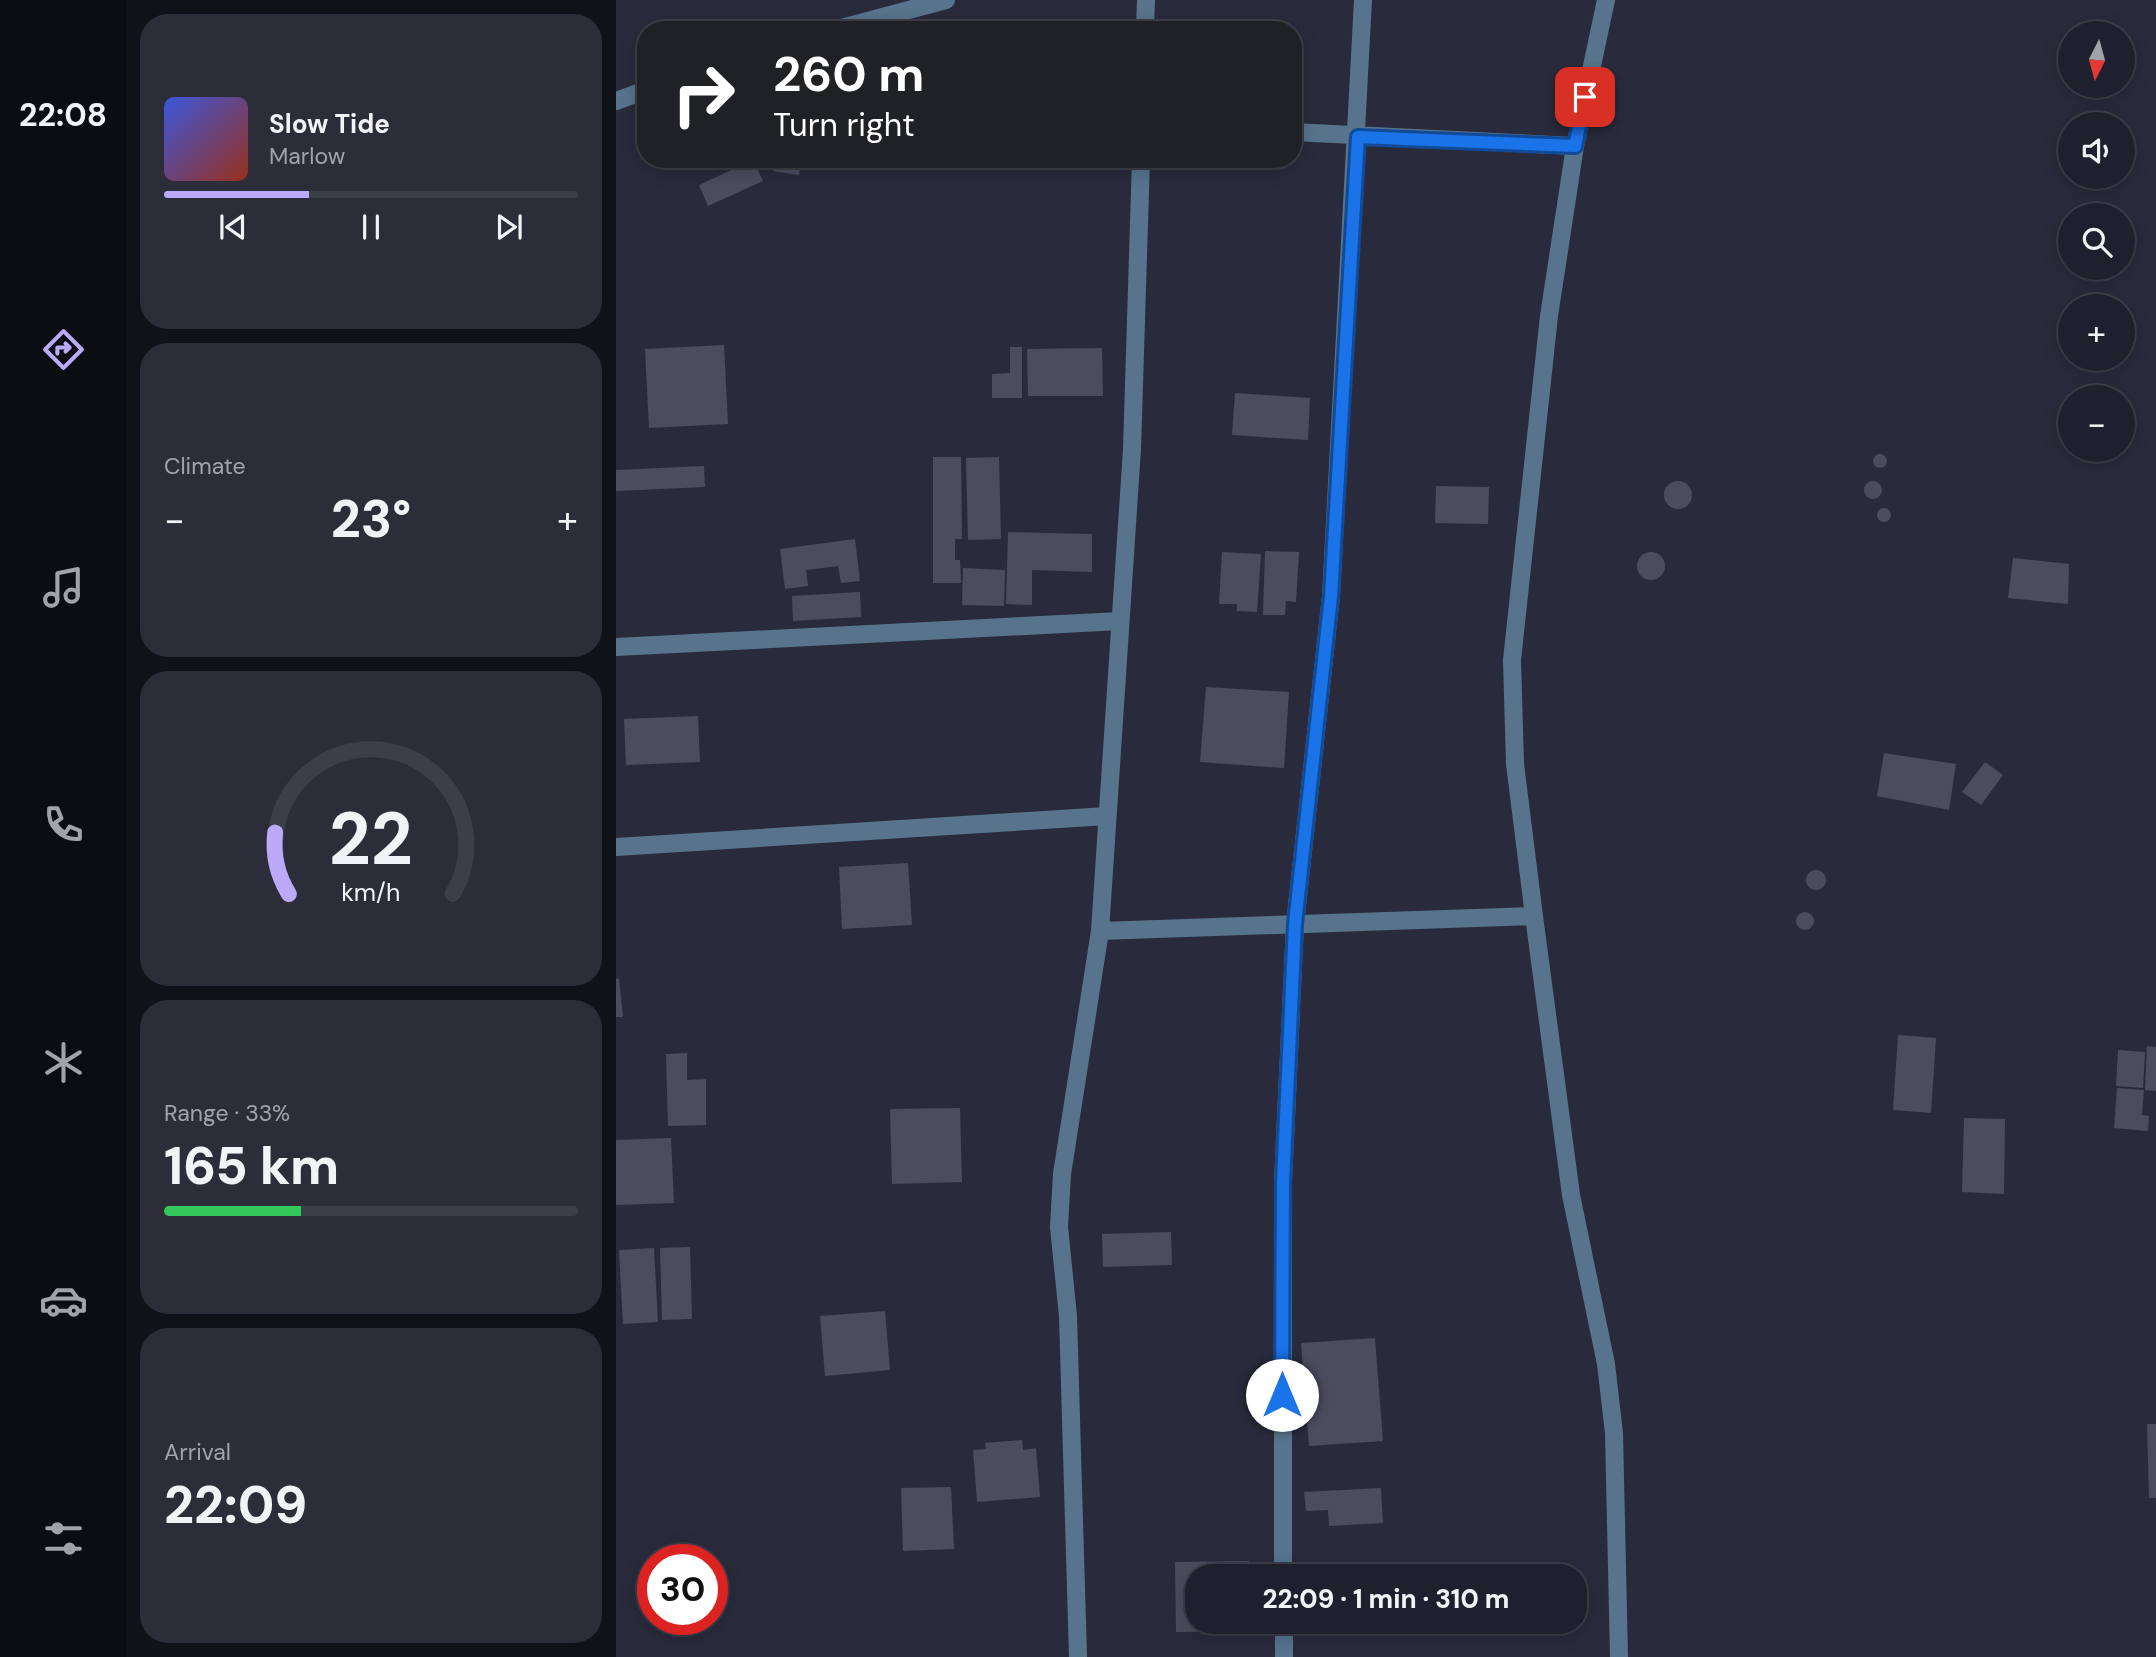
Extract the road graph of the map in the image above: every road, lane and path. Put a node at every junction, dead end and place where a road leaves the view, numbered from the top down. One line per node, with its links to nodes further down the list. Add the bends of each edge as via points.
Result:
1 (946, 0): 5 (street)
2 (1146, 0): 6 (street)
3 (1363, 0): 10 (street)
4 (1606, 0): 11 (street)
5 (868, 21)
6 (1145, 21)
7 (637, 93): 8 (street)
8 (616, 101)
9 (1302, 133): 10 (street)
10 (1358, 137): 11 (street); 18 (street, via 1331,596)
11 (1575, 146): 17 (street, via 1549,316 1512,660 1515,764)
12 (1140, 168): 13 (street, via 1132,449)
13 (1120, 621): 14 (street); 15 (street)
14 (616, 647)
15 (1107, 816): 16 (street); 19 (street)
16 (616, 847)
17 (1534, 916): 18 (street); 24 (street, via 1571,1195 1611,1406)
18 (1295, 924): 19 (street); 20 (street, via 1283,1182)
19 (1100, 931): 22 (street, via 1062,1174 1059,1227 1069,1316)
20 (1283, 1564)
21 (1283, 1634): 23 (street)
22 (1078, 1657)
23 (1284, 1657)
24 (1619, 1657)

